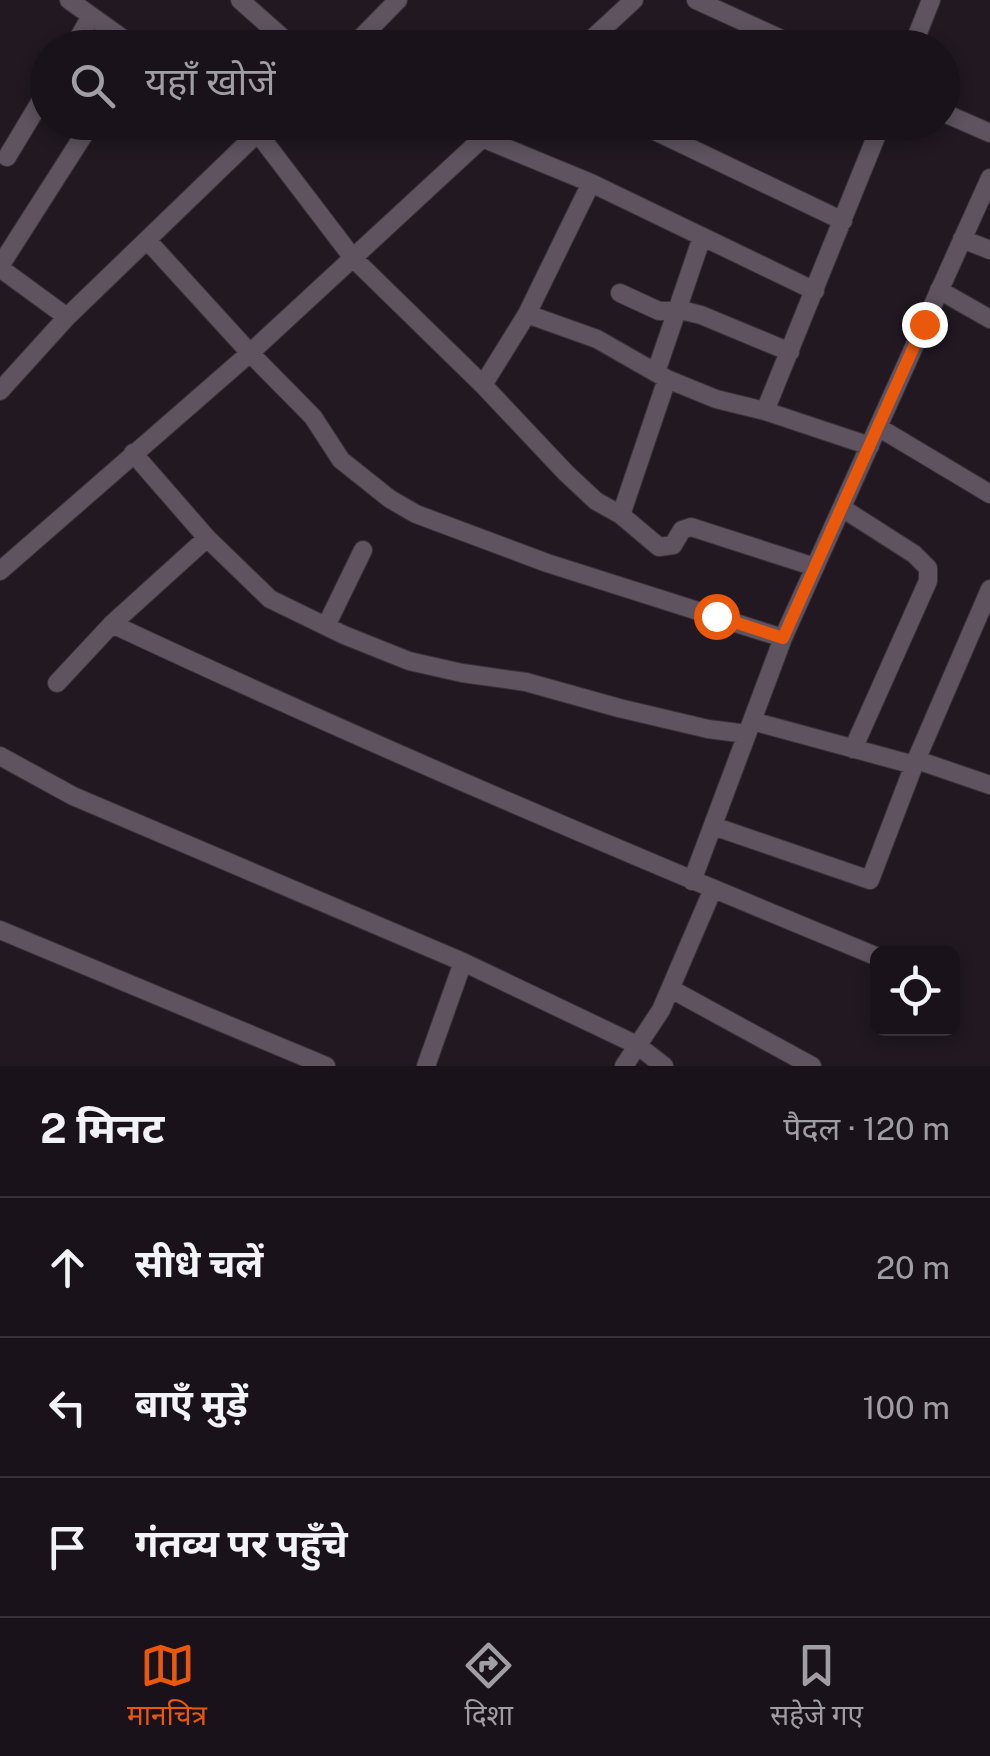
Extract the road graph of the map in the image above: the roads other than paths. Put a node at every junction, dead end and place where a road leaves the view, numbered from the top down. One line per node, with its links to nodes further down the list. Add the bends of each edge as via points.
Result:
1 (69, 0): 7 (street)
2 (240, 0): 10 (street)
3 (396, 0): 11 (street)
4 (634, 0): 12 (street)
5 (696, 0): 13 (street)
6 (931, 0): 14 (street)
7 (92, 16): 8 (street); 9 (street)
8 (83, 30)
9 (111, 30)
10 (274, 30)
11 (368, 30)
12 (602, 30)
13 (762, 30)
14 (919, 30)
15 (30, 117): 25 (street)
16 (960, 120): 17 (street)
17 (990, 133)
18 (81, 140): 34 (street)
19 (243, 140): 31 (street)
20 (266, 140): 33 (street)
21 (480, 140): 33 (street)
22 (487, 140): 27 (street)
23 (673, 140): 28 (street)
24 (875, 140): 28 (street)
25 (2, 159)
26 (990, 178): 30 (street)
27 (591, 183): 29 (street); 39 (street)
28 (843, 222): 36 (street)
29 (702, 237): 36 (street); 38 (street)
30 (962, 239): 32 (street); 35 (street)
31 (147, 240): 40 (street); 43 (street)
32 (990, 250)
33 (353, 258): 43 (street); 45 (street)
34 (0, 267): 40 (street)
35 (939, 290): 41 (street); 48 (street)
36 (815, 291): 42 (street)
37 (620, 292): 38 (street, via 660,311)
38 (678, 311): 42 (street); 44 (street)
39 (526, 314): 44 (street, via 597,339); 45 (street)
40 (67, 317): 46 (street)
41 (990, 319)
42 (790, 352): 47 (street)
43 (250, 353): 50 (street); 61 (street, via 312,417 341,460 416,514)
44 (662, 376): 47 (street); 53 (street)
45 (484, 385): 53 (street, via 576,482)
46 (2, 386)
47 (765, 411): 49 (street)
48 (878, 428): 49 (street); 51 (street)
49 (870, 446): 52 (street)
50 (132, 454): 54 (street); 57 (street)
51 (990, 494)
52 (842, 508): 56 (street); 64 (street, via 928,568 928,582)
53 (620, 515): 56 (street, via 659,547 673,545 691,527)
54 (207, 538): 59 (street); 60 (street, via 270,599)
55 (363, 550): 60 (street)
56 (815, 567): 61 (street)
57 (0, 571)
58 (990, 589): 66 (street)
59 (112, 624): 62 (street); 69 (street)
60 (326, 626): 63 (street, via 409,660 462,673 526,682 708,729)
61 (783, 638): 63 (street)
62 (57, 683)
63 (750, 728): 64 (street); 68 (street)
64 (853, 748): 66 (street)
65 (0, 756): 73 (street, via 73,796)
66 (915, 762): 67 (street); 68 (street, via 870,880)
67 (990, 785)
68 (713, 826): 69 (street)
69 (692, 881): 70 (street)
70 (713, 889): 72 (street); 74 (street)
71 (0, 930): 76 (street)
72 (870, 954)
73 (463, 962): 75 (street); 77 (street)
74 (670, 988): 75 (street); 80 (street)
75 (637, 1045): 78 (street); 79 (street)
76 (326, 1066)
77 (426, 1066)
78 (624, 1066)
79 (664, 1066)
80 (812, 1066)

